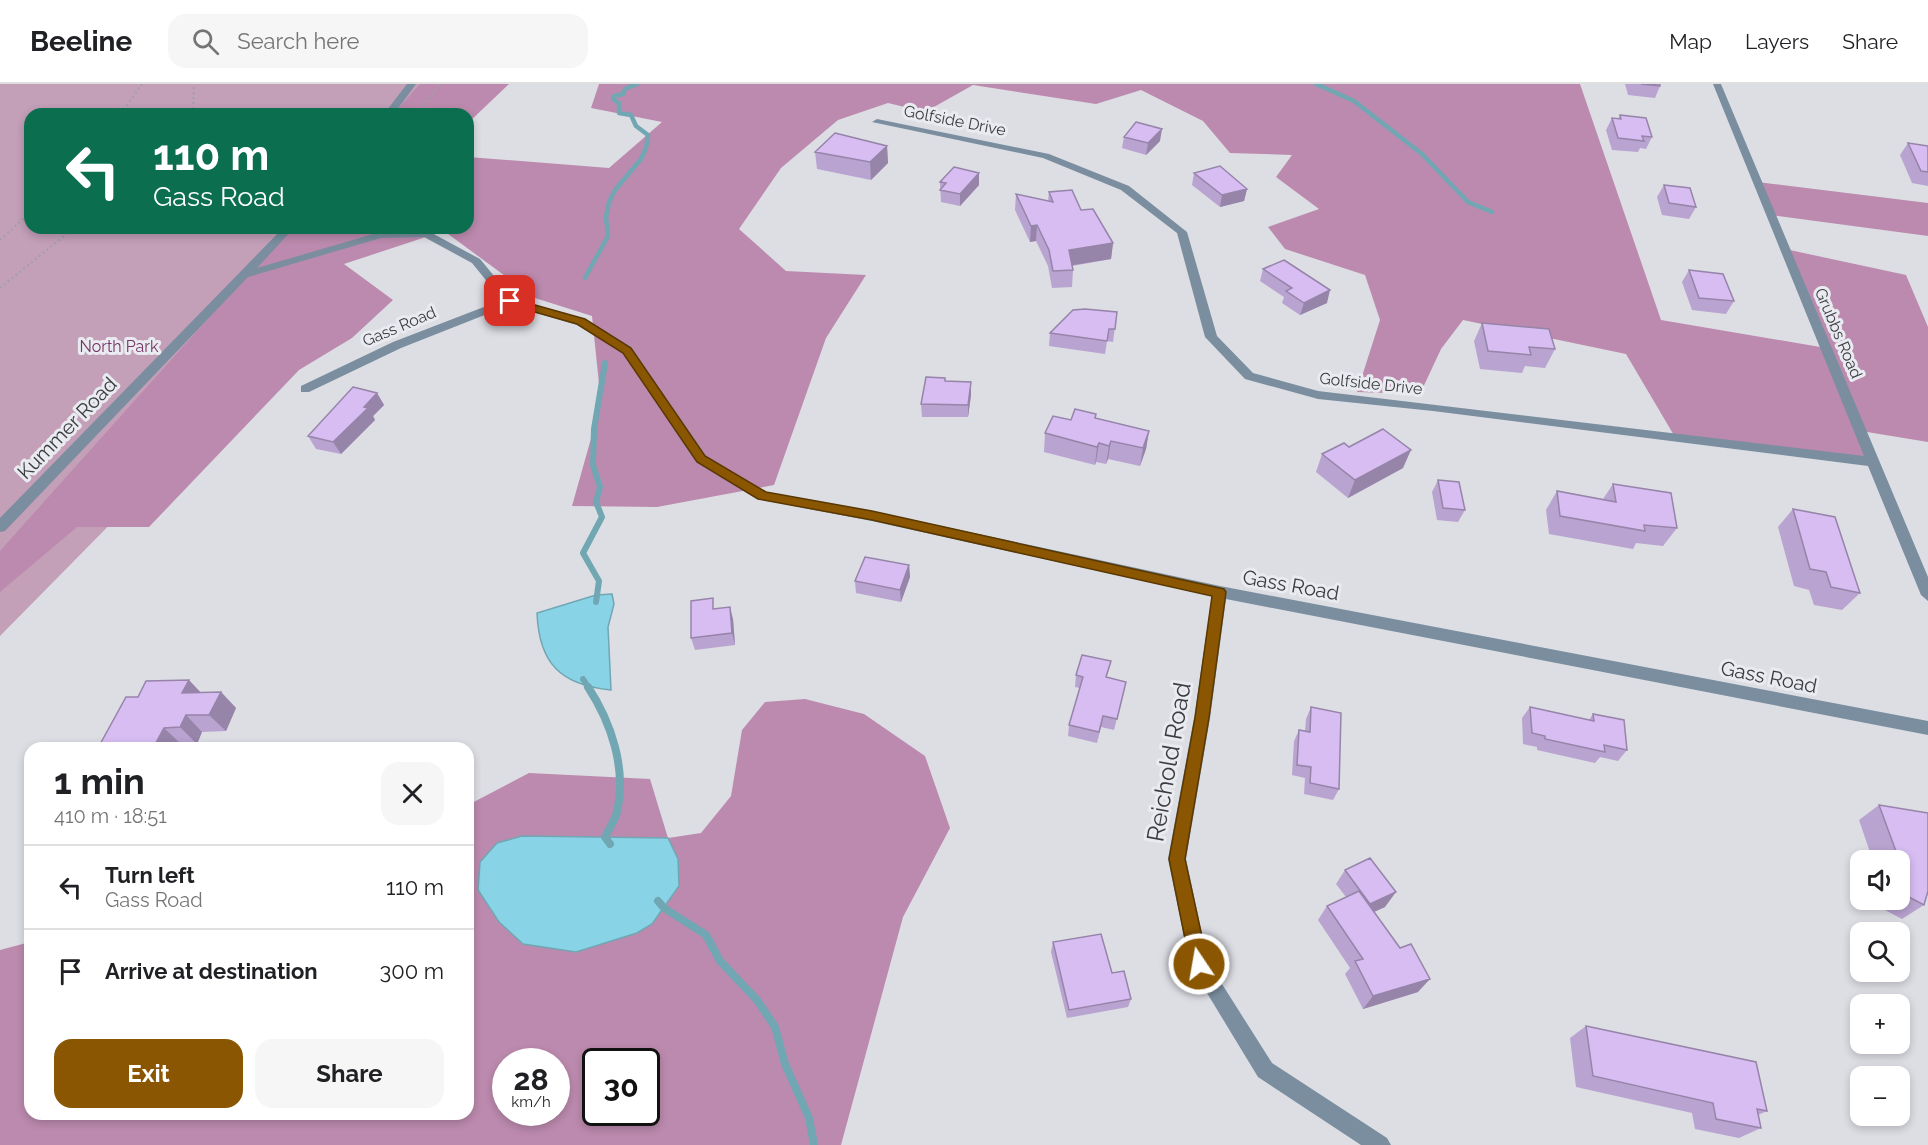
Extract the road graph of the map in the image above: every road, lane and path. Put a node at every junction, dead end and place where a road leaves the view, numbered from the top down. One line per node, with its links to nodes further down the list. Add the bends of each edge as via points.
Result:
1 (142, 84): 6 (path)
2 (194, 84): 7 (path)
3 (412, 84): 8 (street)
4 (440, 84): 9 (path)
5 (1717, 84): 19 (street, Grubbs Road)
6 (125, 108)
7 (193, 108)
8 (394, 108)
9 (422, 108)
10 (877, 122): 19 (street, Golfside Drive, via 1046,156 1125,188 1182,232 1211,337 1249,376 1318,395)
11 (24, 218): 14 (path)
12 (67, 234): 16 (path)
13 (283, 234): 15 (street, Kummer Road)
14 (0, 240)
15 (247, 274): 17 (street, via 380,235 426,234 476,261); 20 (street, Kummer Road)
16 (0, 288)
17 (510, 301): 18 (street, Gass Road, via 397,345); 21 (street, Gass Road, via 581,322 627,350 701,459 762,496)
18 (305, 389)
19 (1874, 462): 22 (street, Grubbs Road)
20 (0, 527)
21 (1220, 592): 23 (street, Gass Road); 24 (street, Reichold Road, via 1177,859 1199,964 1265,1070)
22 (1928, 595)
23 (1928, 728)
24 (1380, 1145)

